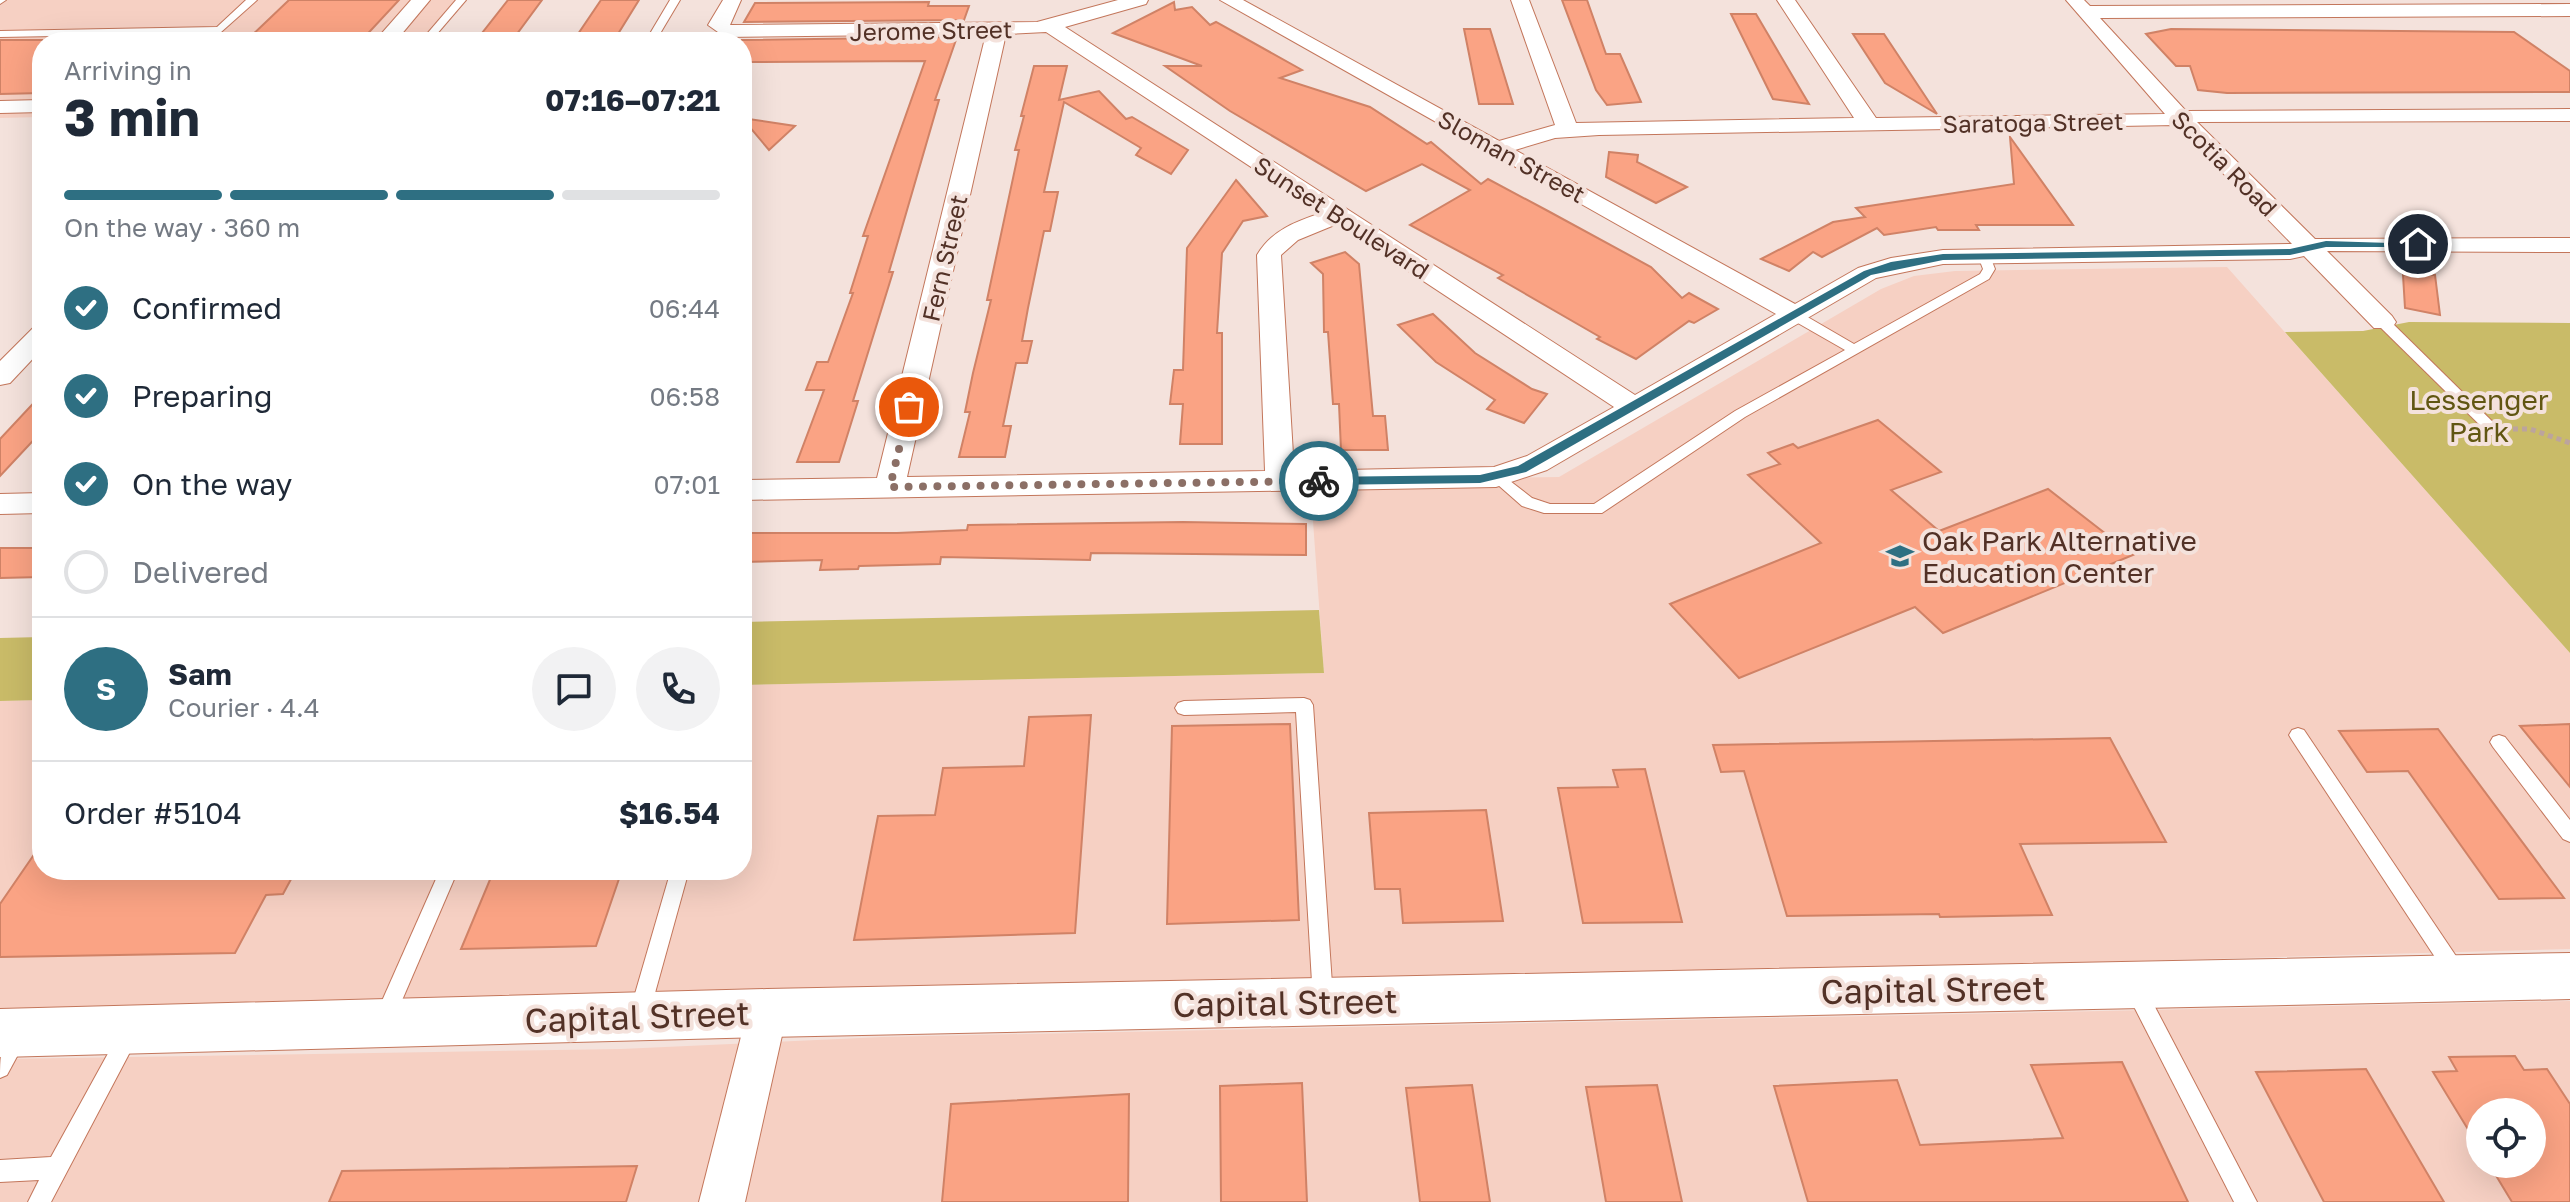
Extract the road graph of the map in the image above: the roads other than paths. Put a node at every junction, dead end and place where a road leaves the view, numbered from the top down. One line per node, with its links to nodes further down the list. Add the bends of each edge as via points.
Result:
1 (252, 0): 14 (lane, via 220,30)
2 (421, 0): 15 (street)
3 (461, 0): 16 (lane)
4 (675, 0): 17 (lane)
5 (732, 0): 13 (street, Jerome Street, via 718,25 731,32)
6 (1139, 0): 12 (street, Jerome Street)
7 (1229, 0): 26 (street, Sloman Street)
8 (1520, 0): 25 (street)
9 (1786, 0): 24 (street)
10 (2079, 6): 11 (street); 23 (street, Scotia Road)
11 (2570, 10)
12 (1052, 27): 13 (street, Jerome Street); 27 (street, Sunset Boulevard)
13 (997, 29): 40 (street, Fern Street)
14 (110, 32)
15 (393, 32)
16 (434, 32)
17 (656, 32)
18 (32, 33): 19 (lane)
19 (0, 34)
20 (32, 109): 22 (street)
21 (2570, 115): 23 (street, Saratoga Street)
22 (4, 116)
23 (2181, 118): 24 (street, Saratoga Street); 29 (street, Scotia Road)
24 (1869, 124): 25 (street, Saratoga Street)
25 (1567, 129): 26 (street, Saratoga Street)
26 (1497, 148): 31 (street, Sloman Street)
27 (1339, 215): 36 (street, Sunset Boulevard); 39 (street, via 1285,237 1269,255)
28 (2570, 245): 29 (street)
29 (2309, 248): 30 (street); 32 (street, Scotia Road)
30 (1984, 256): 31 (street, via 1891,265); 34 (lane, via 1989,269 1985,276)
31 (1794, 315): 34 (lane); 36 (street)
32 (2383, 322): 37 (lane)
33 (32, 344): 35 (street)
34 (1855, 350): 38 (lane, via 1740,414 1597,509 1538,506)
35 (0, 377)
36 (1634, 407): 38 (street, via 1537,463)
37 (2493, 431)
38 (1496, 477): 39 (street)
39 (1280, 481): 40 (street)
40 (890, 487): 41 (street)
41 (752, 490)
42 (32, 503): 43 (street)
43 (0, 504)
44 (1184, 708): 53 (lane, via 1304,705)
45 (2298, 735): 51 (lane)
46 (2499, 742): 47 (lane)
47 (2570, 834)
48 (445, 880): 56 (lane)
49 (677, 880): 55 (lane)
50 (2570, 976): 51 (street, Capital Street)
51 (2460, 978): 52 (street, Capital Street)
52 (2133, 986): 53 (street, Capital Street); 63 (lane)
53 (1323, 1001): 54 (street, Capital Street)
54 (767, 1013): 55 (street, Capital Street); 62 (street)
55 (638, 1017): 56 (street, Capital Street)
56 (381, 1024): 57 (street, Capital Street)
57 (132, 1030): 58 (street, Capital Street); 59 (lane)
58 (7, 1044)
59 (57, 1168): 60 (lane); 61 (lane)
60 (0, 1171)
61 (39, 1202)
62 (722, 1202)
63 (2246, 1202)

